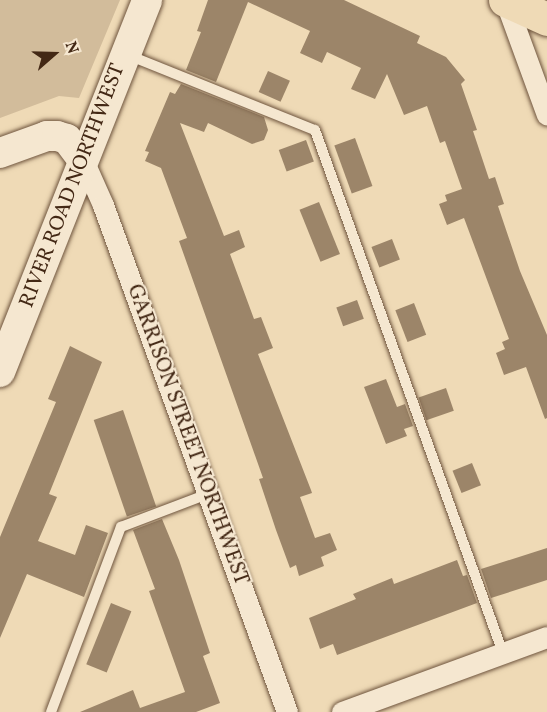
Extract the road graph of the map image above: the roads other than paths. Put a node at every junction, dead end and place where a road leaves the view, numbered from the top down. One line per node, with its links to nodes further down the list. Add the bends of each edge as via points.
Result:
1 (147, 0): 4 (main road, RIVER ROAD NORTHWEST)
2 (505, 0): 3 (main road); 5 (street)
3 (547, 20)
4 (125, 54): 7 (main road, RIVER ROAD NORTHWEST); 11 (lane, via 315,130)
5 (547, 115)
6 (0, 153): 7 (main road, via 57,136 67,139)
7 (83, 160): 8 (main road, RIVER ROAD NORTHWEST); 9 (street, GARRISON STREET NORTHWEST)
8 (0, 372)
9 (208, 494): 12 (lane, via 121,527); 13 (street, GARRISON STREET NORTHWEST)
10 (547, 637): 11 (street)
11 (503, 653): 14 (street)
12 (51, 712)
13 (288, 712)
14 (342, 712)

